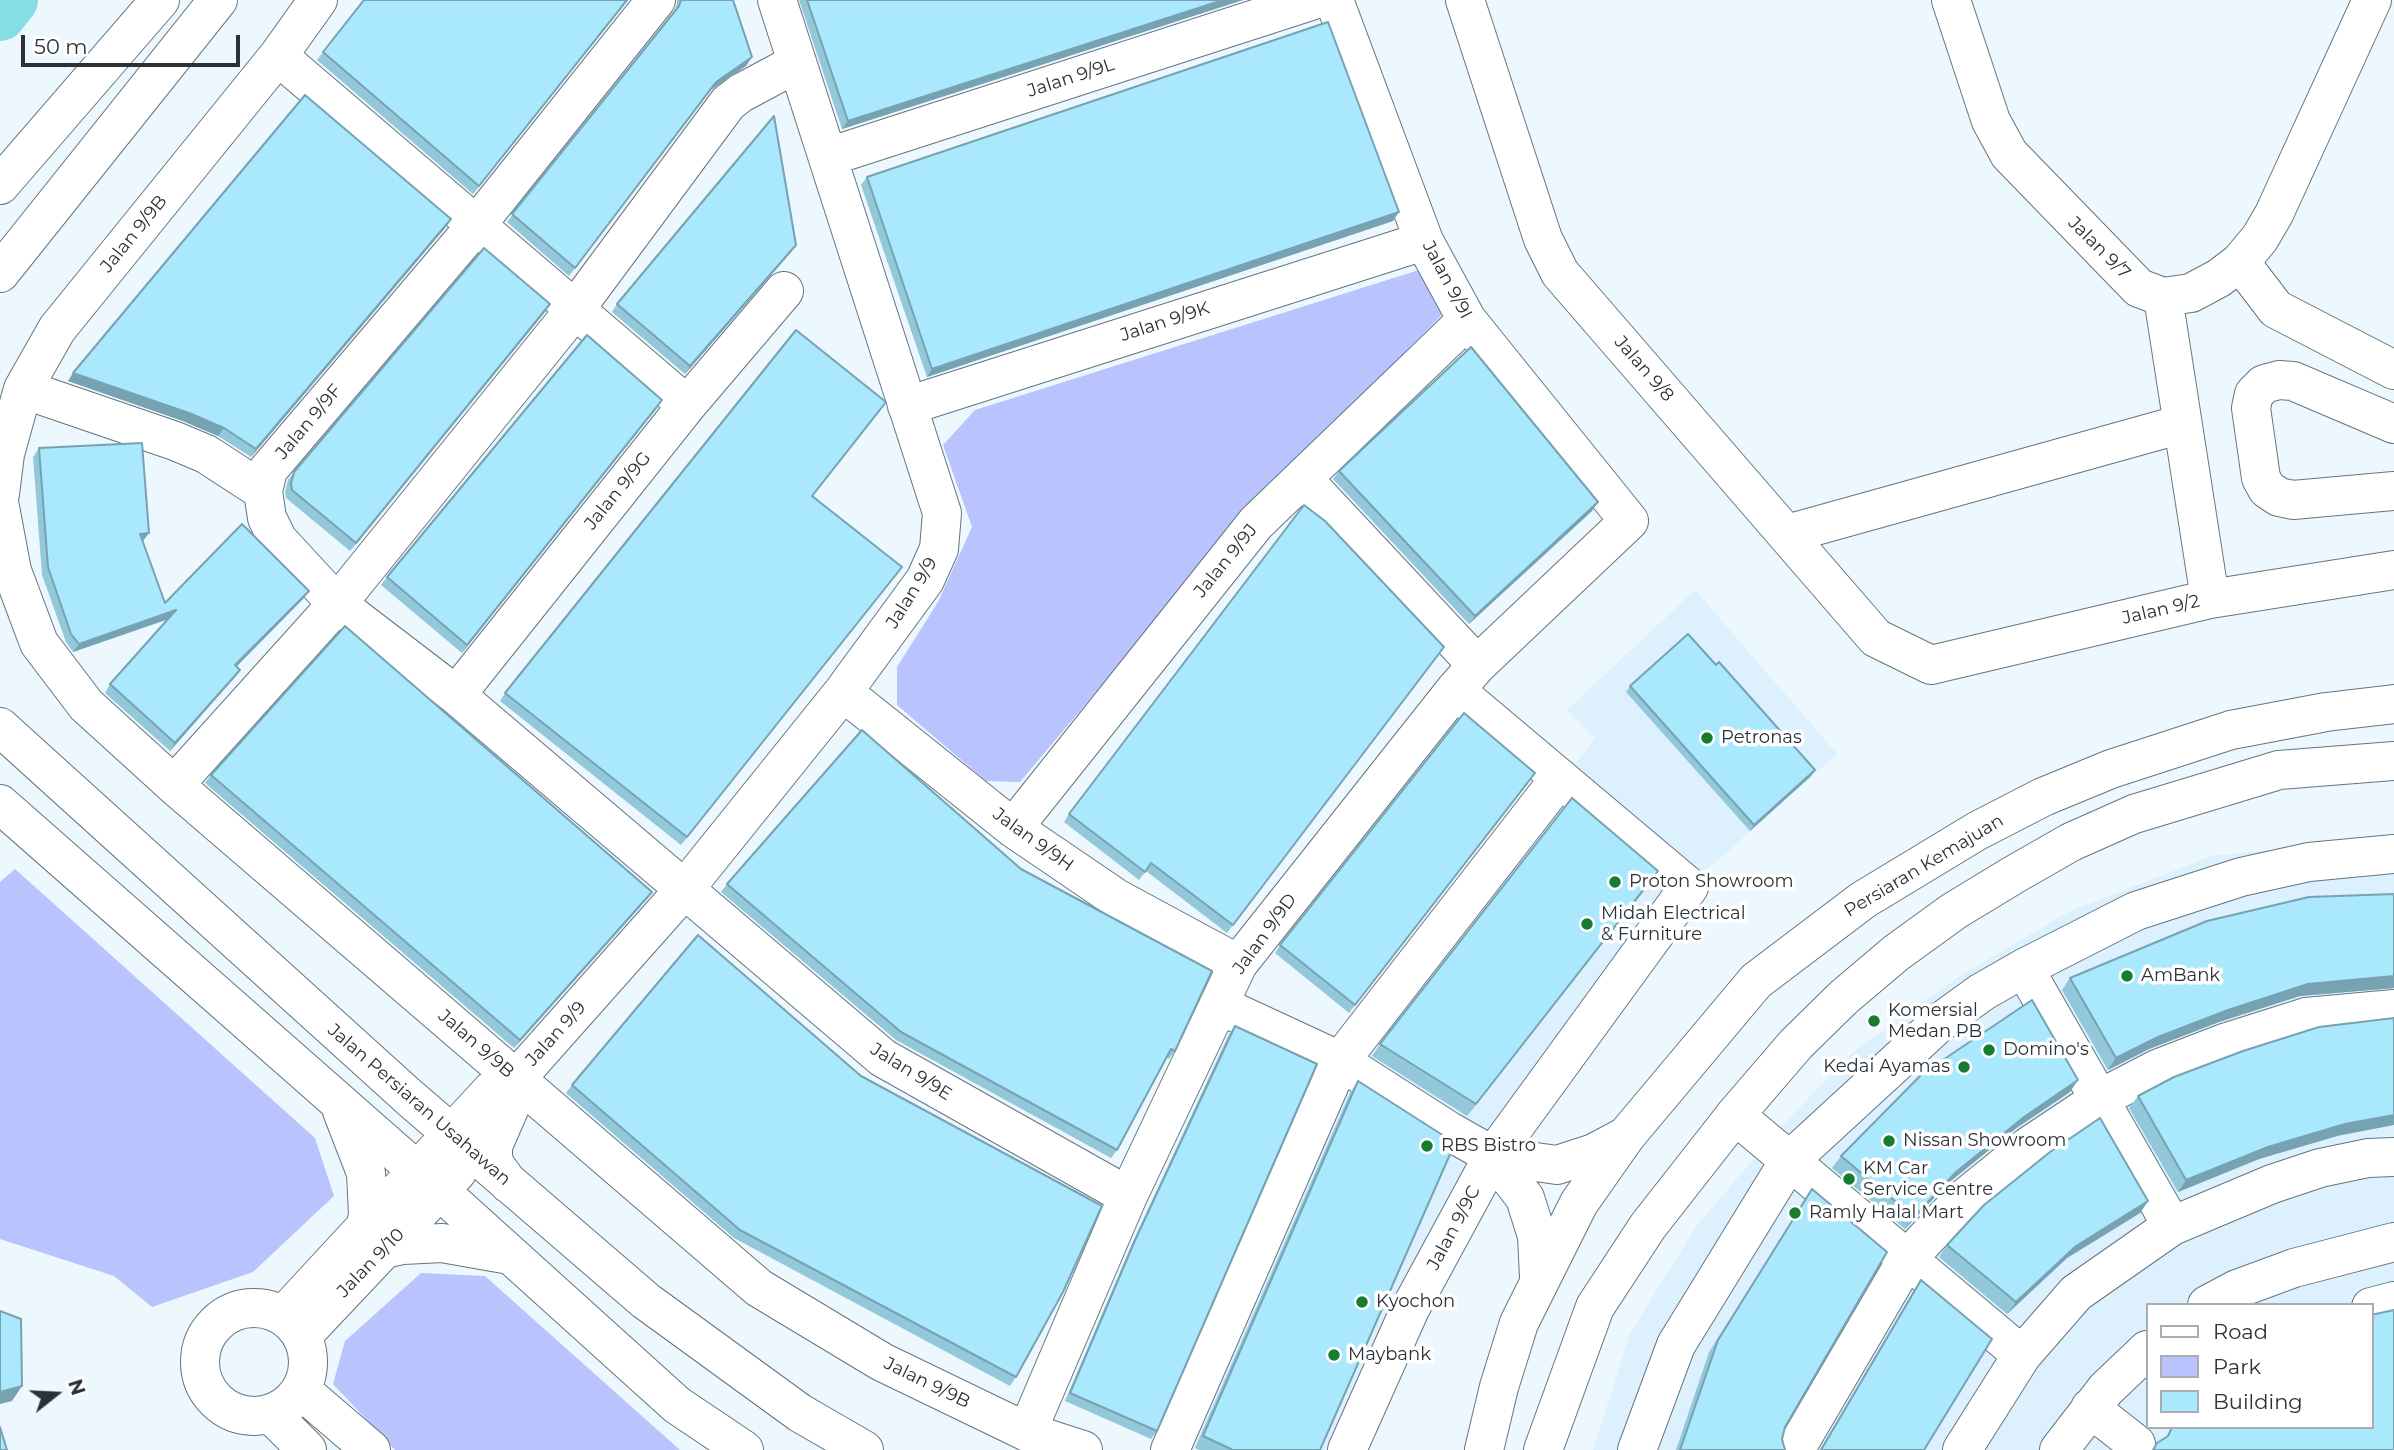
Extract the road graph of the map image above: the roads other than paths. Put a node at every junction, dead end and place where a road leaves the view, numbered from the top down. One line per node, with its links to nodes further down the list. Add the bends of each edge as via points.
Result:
1 (160, 0): 14 (street)
2 (218, 0): 18 (street)
3 (318, 0): 11 (street, Jalan 9/9B)
4 (656, 0): 15 (street, Jalan 9/9F)
5 (777, 0): 12 (street, Jalan 9/9)
6 (1314, 0): 13 (street, Jalan 9/9L)
7 (1334, 0): 16 (street, Jalan 9/9I)
8 (1465, 0): 35 (street, Jalan 9/8, via 1550,256)
9 (1951, 0): 20 (street, Jalan 9/7, via 1991,121 2009,154 2139,288)
10 (2367, 2): 17 (street, via 2274,215)
11 (278, 56): 15 (street); 24 (street, Jalan 9/9B, via 57,329)
12 (797, 63): 13 (street, Jalan 9/9); 21 (street, via 728,103)
13 (828, 157): 26 (street, Jalan 9/9)
14 (0, 185)
15 (478, 223): 21 (street); 30 (street, Jalan 9/9F, via 268,470)
16 (1424, 242): 22 (street, Jalan 9/9I); 26 (street, Jalan 9/9K)
17 (2240, 262): 20 (street, via 2191,293); 23 (street, via 2276,309)
18 (0, 273)
19 (784, 290): 25 (street, Jalan 9/9G)
20 (2163, 297): 27 (street)
21 (576, 308): 25 (street); 38 (street)
22 (1467, 320): 29 (street, Jalan 9/9J); 34 (street, Jalan 9/9I)
23 (2391, 359)
24 (23, 389): 30 (street, via 175,440 206,454); 32 (street, Jalan 9/9B, via 5,454)
25 (687, 405): 42 (street, Jalan 9/9G)
26 (907, 406): 41 (street, Jalan 9/9, via 942,513 939,549 925,580)
27 (2182, 424): 35 (street); 37 (street)
28 (2394, 424): 31 (street, via 2293,381 2264,384 2254,394 2251,408 2261,478 2278,497 2293,500)
29 (1303, 478): 40 (street); 49 (street, Jalan 9/9J, via 1256,523)
30 (262, 491): 38 (street, via 267,518 278,540)
31 (2394, 491)
32 (0, 494)
33 (0, 507): 47 (street, Jalan 9/9B, via 12,571 39,643 86,705)
34 (1629, 521): 40 (street, Jalan 9/9D)
35 (1787, 534): 39 (street, Jalan 9/8, via 1876,638)
36 (2394, 570): 37 (street, Jalan 9/2)
37 (2210, 599): 39 (street, Jalan 9/2)
38 (337, 604): 42 (street); 47 (street)
39 (1931, 665)
40 (1466, 678): 46 (street); 52 (street, Jalan 9/9D)
41 (844, 692): 49 (street, Jalan 9/9H); 51 (street, Jalan 9/9)
42 (456, 695): 51 (street)
43 (2394, 704): 62 (street, Persiaran Kemajuan, via 2231,730 2111,769 1977,831 1863,900 1756,981)
44 (0, 727): 58 (street, Jalan Persiaran Usahawan)
45 (2394, 761): 61 (street, via 2279,770 2134,814 2071,842 1954,911 1896,953 1796,1044)
46 (1560, 778): 56 (street); 64 (street, Jalan 9/9C, via 1689,887)
47 (174, 785): 57 (street, Jalan 9/9B, via 483,1049)
48 (0, 804): 60 (street)
49 (1013, 828): 52 (street, Jalan 9/9H, via 1116,898)
50 (2394, 854): 53 (street, via 2309,862 2241,877 2136,911)
51 (683, 891): 57 (street, Jalan 9/9); 69 (street, Jalan 9/9E, via 883,1058)
52 (1238, 964): 54 (street, Jalan 9/9D)
53 (2024, 968): 59 (street); 66 (street, via 1939,1023)
54 (1219, 1005): 56 (street); 69 (street, Jalan 9/9D)
55 (2394, 1009): 59 (street, via 2306,1017 2157,1069)
56 (1340, 1061): 64 (street); 92 (street)
57 (506, 1092): 58 (street, via 453,1113); 63 (street, Jalan 9/9); 68 (street, via 493,1156); 85 (street, Jalan 9/9B, via 557,1114 759,1288 882,1362)
58 (410, 1098): 63 (street, Jalan Persiaran Usahawan)
59 (2101, 1098): 70 (street); 74 (street, via 2029,1146 1961,1201)
60 (337, 1100): 67 (street); 71 (street, via 366,1173 368,1215)
61 (1735, 1115): 66 (street); 95 (street, via 1648,1226 1595,1307)
62 (1626, 1136): 64 (street, via 1557,1165); 75 (street, Persiaran Kemajuan, via 1579,1203)
63 (462, 1144): 67 (street, Jalan 9/10); 68 (street, Jalan Persiaran Usahawan)
64 (1493, 1156): 75 (street, via 1525,1198 1537,1236); 93 (street, Jalan 9/9C, via 1410,1309)
65 (2394, 1157): 70 (street, via 2320,1168)
66 (1789, 1161): 74 (street); 96 (street, via 1676,1345)
67 (430, 1182): 71 (street, Jalan 9/10); 73 (street)
68 (509, 1184): 90 (street, Jalan Persiaran Usahawan, via 646,1301 800,1413)
69 (1128, 1196): 85 (street, Jalan 9/9D)
70 (2172, 1226): 81 (street, via 2076,1293)
71 (375, 1239): 73 (street, via 403,1245 442,1243); 79 (street, Jalan 9/10)
72 (2394, 1242): 77 (street, via 2294,1268)
73 (512, 1255): 89 (street, via 677,1405)
74 (1907, 1259): 81 (street); 97 (street)
75 (1539, 1277): 94 (street, Persiaran Kemajuan, via 1507,1361)
76 (2394, 1301): 78 (street)
77 (2211, 1303)
78 (2373, 1306)
79 (293, 1326): 82 (street, via 309,1365); 84 (street, via 261,1308 239,1310 218,1321 201,1352 206,1388 216,1401 249,1416)
80 (2146, 1351): 83 (street)
81 (2022, 1355): 98 (street)
82 (301, 1390): 84 (street); 88 (street)
83 (2090, 1408): 86 (street); 99 (street)
84 (271, 1414): 87 (street)
85 (1027, 1432): 91 (street, Jalan 9/9B)
86 (2141, 1440)
87 (307, 1450)
88 (371, 1450)
89 (744, 1450)
90 (864, 1450)
91 (1083, 1450)
92 (1170, 1450)
93 (1347, 1450)
94 (1484, 1450)
95 (1543, 1450)
96 (1637, 1450)
97 (1795, 1450)
98 (1962, 1450)
99 (2059, 1450)

